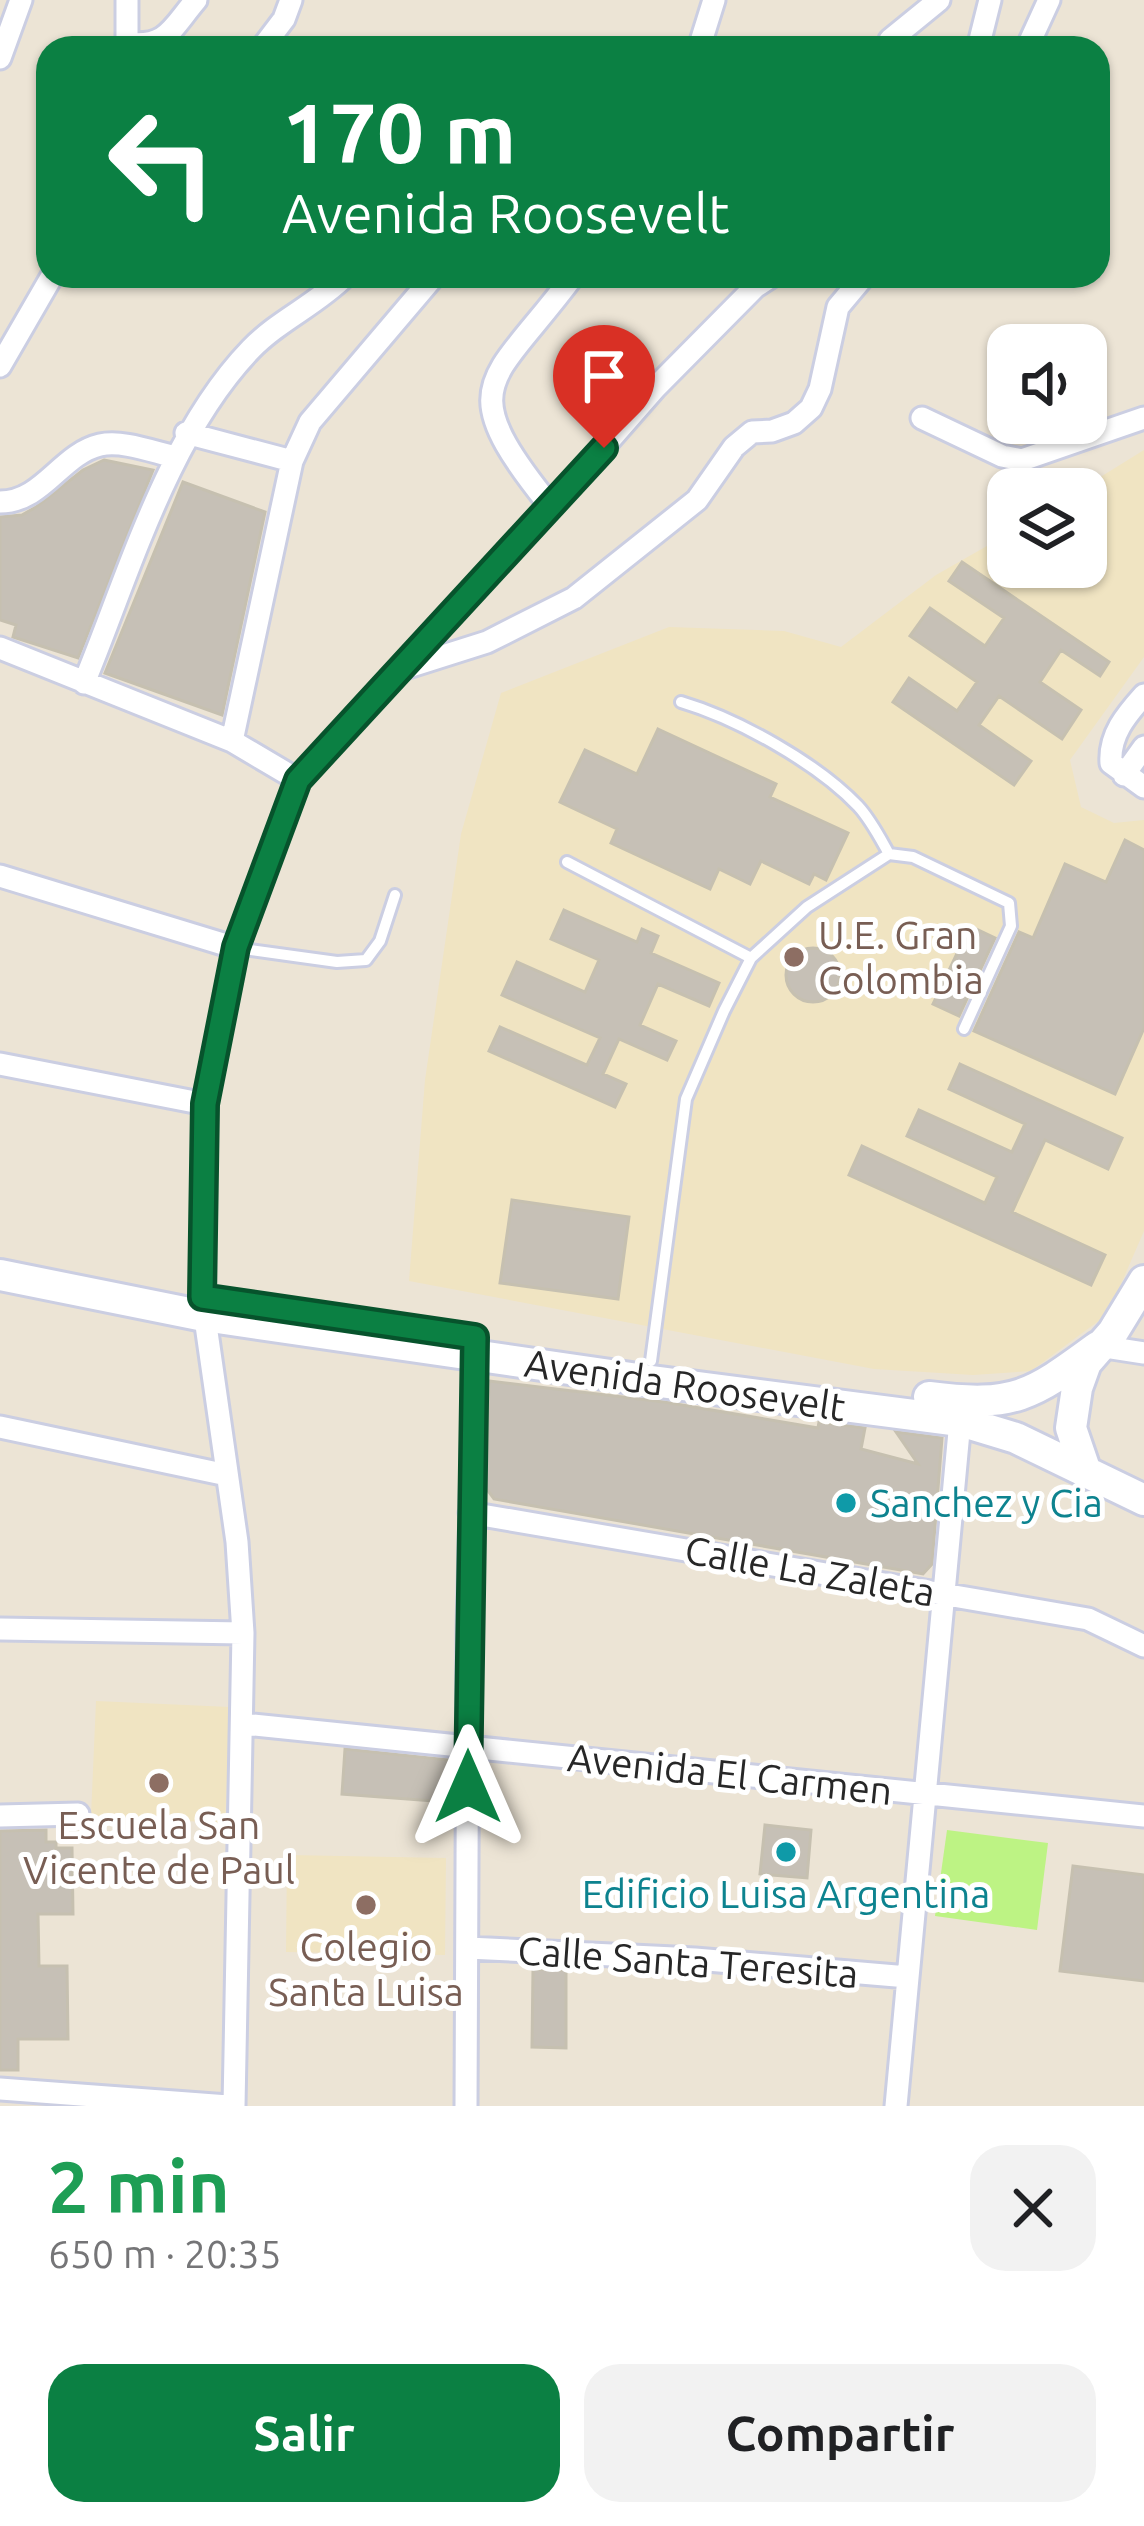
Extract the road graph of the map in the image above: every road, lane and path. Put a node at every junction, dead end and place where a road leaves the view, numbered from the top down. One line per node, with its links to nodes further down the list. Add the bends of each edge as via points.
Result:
1 (21, 0): 16 (street)
2 (127, 0): 9 (street)
3 (196, 0): 10 (street)
4 (291, 0): 11 (street)
5 (715, 0): 12 (street)
6 (939, 0): 13 (street)
7 (990, 0): 14 (street)
8 (1049, 0): 15 (street)
9 (127, 36)
10 (165, 36)
11 (271, 36)
12 (703, 36)
13 (895, 36)
14 (981, 36)
15 (1032, 36)
16 (0, 58)
17 (45, 288): 23 (street)
18 (332, 288): 26 (street, via 250,349)
19 (424, 288): 28 (street, via 310,422)
20 (563, 288): 30 (street, via 493,378 493,416 504,445)
21 (753, 288): 30 (street)
22 (853, 288): 32 (street, via 838,307 820,389 794,423 752,432 697,500 574,598 488,642)
23 (0, 366)
24 (922, 418): 25 (street, via 1022,460)
25 (1144, 418)
26 (186, 433): 27 (street); 28 (street)
27 (176, 457): 29 (street, via 103,444 34,493); 33 (street)
28 (292, 461): 36 (street)
29 (0, 502)
30 (551, 508): 32 (street)
31 (0, 648): 33 (street)
32 (404, 668): 39 (street)
33 (84, 683): 36 (street)
34 (1144, 695): 38 (street, via 1110,747 1111,763)
35 (681, 702): 41 (lane, via 715,712 830,779)
36 (232, 741): 39 (street)
37 (1144, 747): 38 (street)
38 (1124, 775): 40 (street)
39 (298, 780): 45 (street)
40 (1144, 787)
41 (889, 854): 46 (lane, via 807,907); 47 (lane, via 913,857 1009,903 1011,926)
42 (566, 862): 46 (lane)
43 (0, 876): 45 (street)
44 (395, 895): 45 (lane, via 366,960)
45 (236, 947): 49 (street)
46 (751, 958): 57 (lane, via 686,1099)
47 (964, 1029)
48 (0, 1064): 49 (street)
49 (205, 1104): 53 (street)
50 (0, 1256): 53 (street, Avenida Roosevelt)
51 (0, 1275): 53 (street, Avenida Roosevelt)
52 (1144, 1281): 54 (street)
53 (203, 1307): 55 (street, Avenida Roosevelt); 61 (street)
54 (1100, 1346): 56 (street); 57 (street, Avenida Roosevelt, via 1060,1378 1016,1397 963,1401); 60 (street, via 1070,1413)
55 (475, 1347): 57 (street, Avenida Roosevelt); 58 (street, Avenida Roosevelt); 63 (street)
56 (1144, 1353)
57 (651, 1361)
58 (960, 1421): 60 (street, Avenida Roosevelt); 64 (street)
59 (0, 1427): 61 (street)
60 (1085, 1469): 62 (street, Avenida Roosevelt)
61 (227, 1475): 66 (street)
62 (1144, 1500)
63 (470, 1513): 64 (street, Calle La Zaleta); 69 (street)
64 (945, 1594): 67 (street, Calle La Zaleta, via 1088,1619); 70 (street)
65 (0, 1629): 66 (street)
66 (243, 1633): 68 (street)
67 (1144, 1646)
68 (244, 1724): 69 (street, Avenida El Carmen); 78 (street)
69 (468, 1747): 70 (street, Avenida El Carmen); 74 (street)
70 (922, 1794): 73 (street, Avenida El Carmen); 75 (street)
71 (78, 1814): 72 (street)
72 (0, 1816)
73 (1144, 1816)
74 (468, 1948): 75 (street, Calle Santa Teresita); 79 (street)
75 (908, 1977): 80 (street)
76 (0, 2090): 77 (street)
77 (124, 2102): 78 (street)
78 (231, 2106)
79 (466, 2106)
80 (896, 2106)

